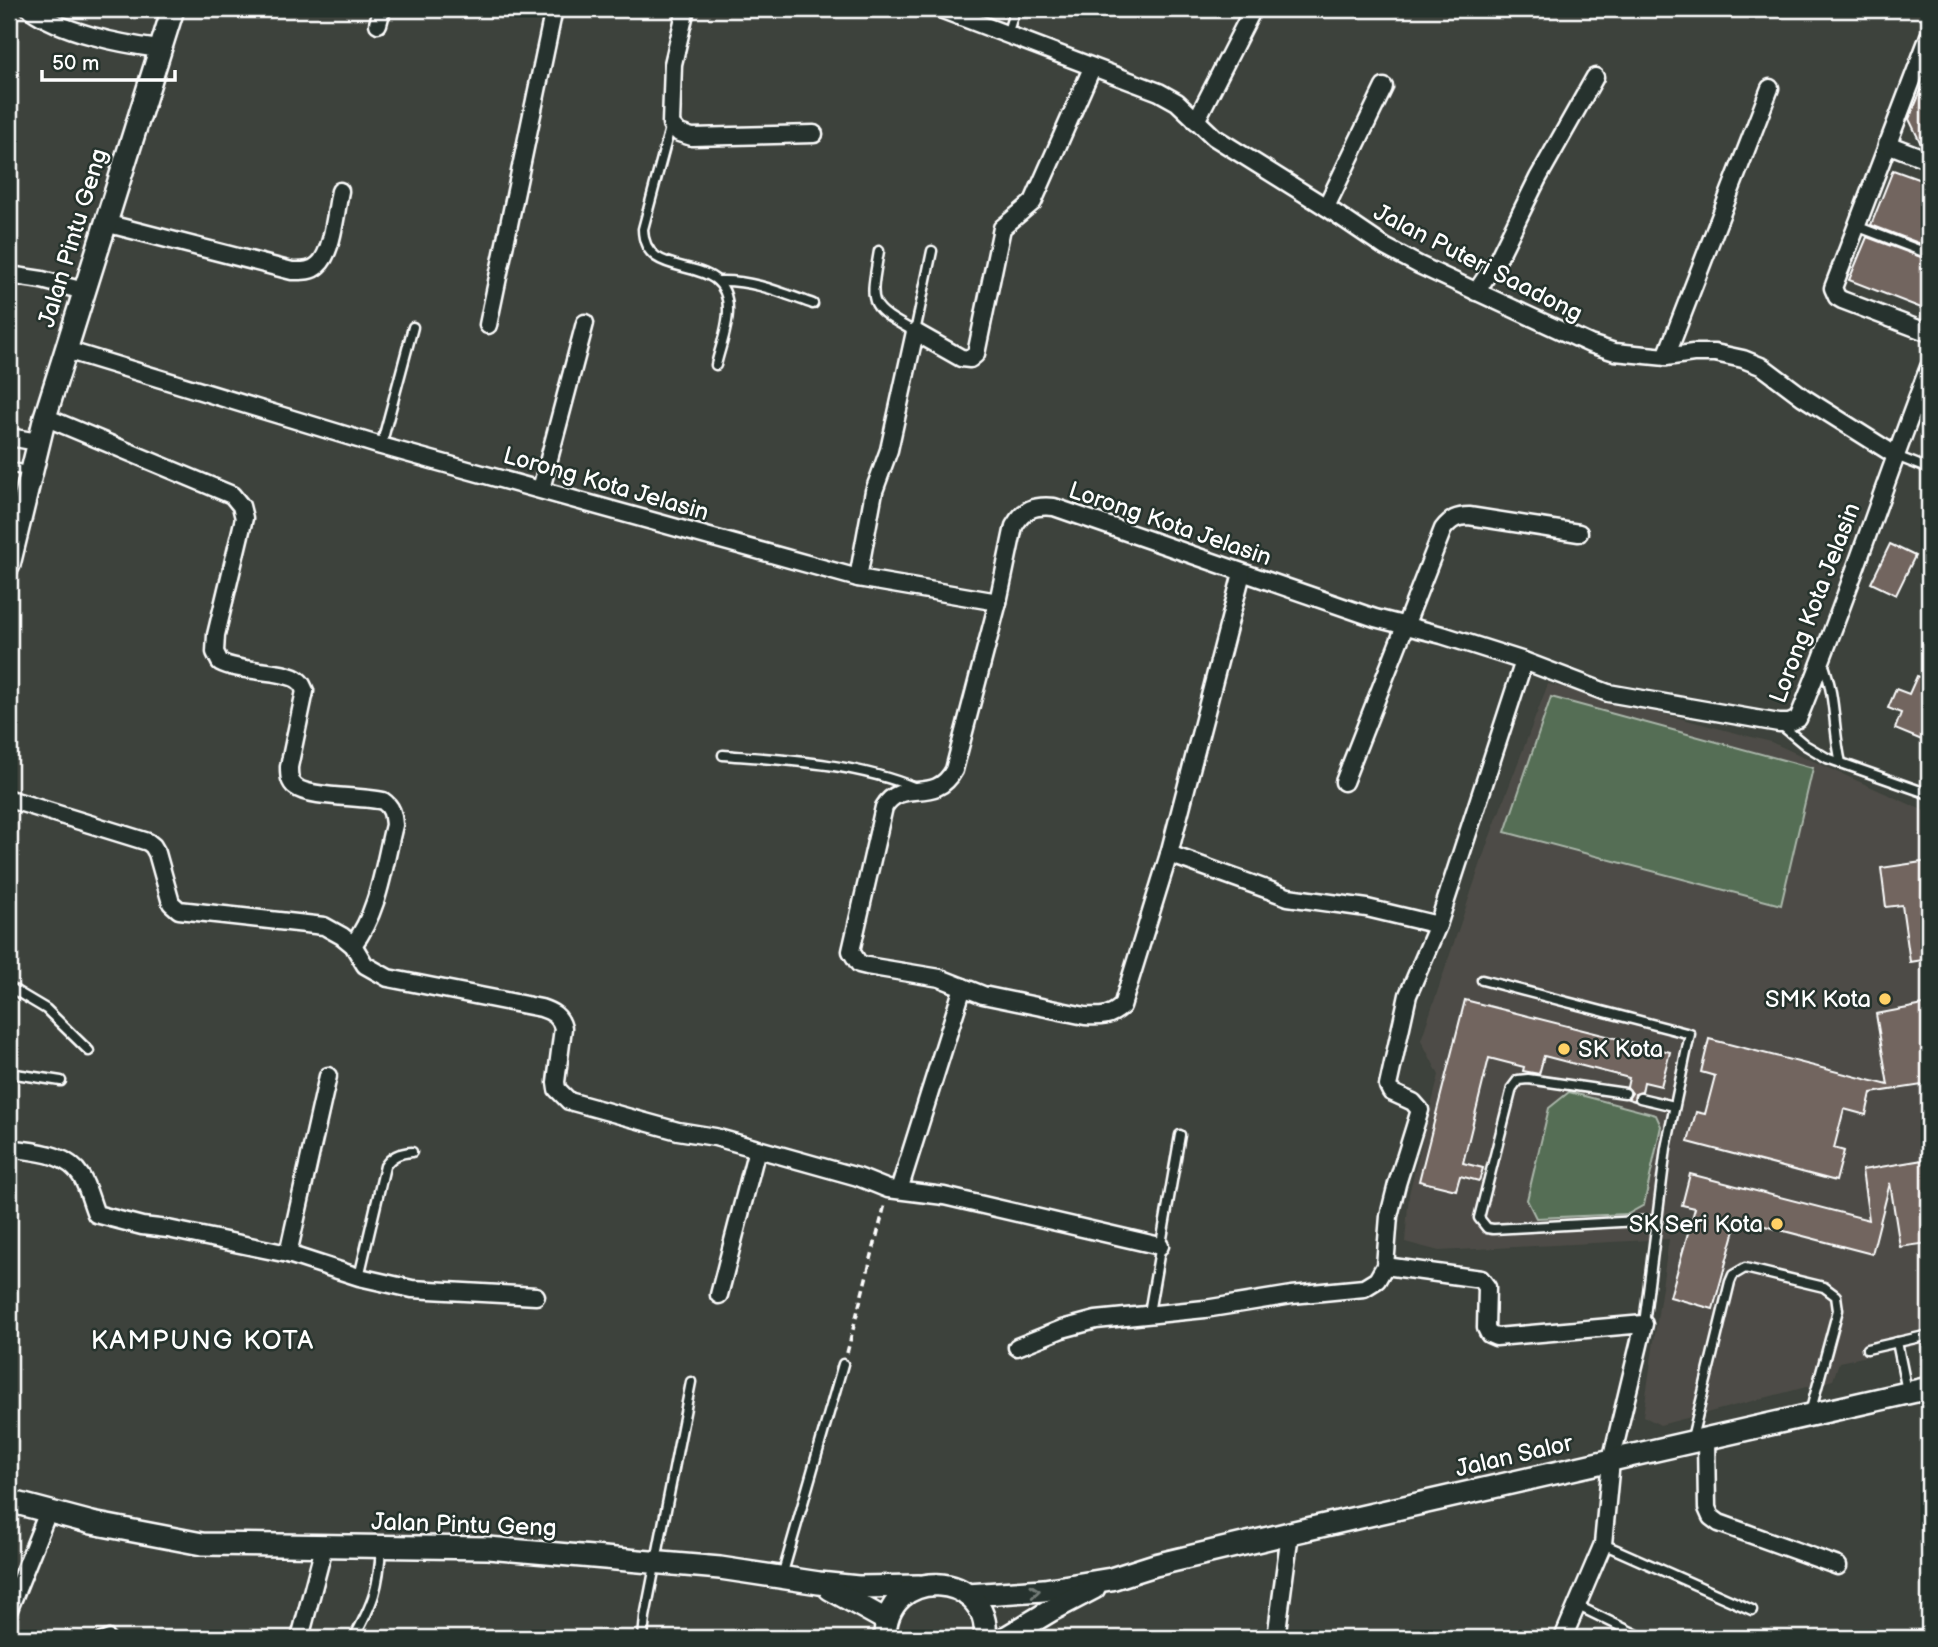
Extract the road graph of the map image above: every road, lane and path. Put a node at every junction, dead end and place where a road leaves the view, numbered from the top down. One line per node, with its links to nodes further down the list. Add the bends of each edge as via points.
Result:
1 (30, 9): 10 (street, via 87,34)
2 (173, 9): 10 (main road, Jalan Pintu Geng)
3 (554, 9): 34 (street)
4 (686, 9): 17 (street, via 673,64)
5 (940, 9): 8 (street, Jalan Puteri Saadong)
6 (1015, 9): 8 (lane)
7 (1254, 9): 16 (street)
8 (1007, 35): 11 (street, Jalan Puteri Saadong)
9 (1929, 36): 12 (street)
10 (159, 49): 23 (main road, Jalan Pintu Geng)
11 (1092, 68): 16 (street, Jalan Puteri Saadong, via 1159,92); 36 (street, via 1033,201 1002,228 976,354 961,358)
12 (1923, 69): 19 (street)
13 (1595, 77): 31 (street)
14 (1384, 87): 22 (street)
15 (1770, 88): 39 (street)
16 (1196, 121): 22 (street, Jalan Puteri Saadong, via 1214,138)
17 (671, 124): 18 (street, via 692,137); 29 (lane, via 643,241 657,259)
18 (814, 134)
19 (1887, 144): 20 (street); 24 (street)
20 (1929, 160)
21 (340, 191): 23 (street, via 326,256 307,271)
22 (1326, 206): 31 (street, Jalan Puteri Saadong, via 1385,247)
23 (105, 223): 30 (main road, Jalan Pintu Geng)
24 (1856, 226): 27 (lane); 37 (street, via 1834,293)
25 (879, 251): 36 (lane, via 872,296 888,317)
26 (932, 251): 36 (lane)
27 (1929, 254)
28 (9, 275): 30 (street)
29 (720, 281): 32 (lane, via 763,286); 40 (lane, via 728,311)
30 (84, 292): 38 (main road, Jalan Pintu Geng)
31 (1476, 292): 39 (street, Jalan Puteri Saadong, via 1590,344 1615,352)
32 (813, 304)
33 (585, 323): 50 (street)
34 (488, 325)
35 (413, 327): 45 (lane)
36 (915, 332): 54 (street, via 889,450 874,491)
37 (1929, 333)
38 (66, 350): 42 (main road, Jalan Pintu Geng); 45 (street, Lorong Kota Jelasin)
39 (1666, 357): 46 (street, Jalan Puteri Saadong, via 1715,353 1763,367)
40 (716, 365)
41 (1929, 367): 46 (street, Lorong Kota Jelasin)
42 (45, 416): 44 (main road, Jalan Pintu Geng); 68 (street, via 232,495 241,506 244,518 215,652 220,662 231,668 299,680 305,691 289,767 293,785 309,792 383,801 393,814 376,896 365,929)
43 (9, 438): 44 (street)
44 (38, 442): 49 (main road, Jalan Pintu Geng)
45 (381, 446): 50 (street, Lorong Kota Jelasin)
46 (1895, 455): 48 (lane); 58 (street, Lorong Kota Jelasin)
47 (9, 467): 49 (lane)
48 (1929, 469)
49 (32, 472): 52 (main road, Jalan Pintu Geng)
50 (541, 489): 54 (street, Lorong Kota Jelasin)
51 (1579, 533): 56 (street, via 1469,516 1450,520)
52 (9, 565)
53 (1242, 573): 55 (street, Lorong Kota Jelasin, via 1042,506 1029,508 1014,526); 56 (street, Lorong Kota Jelasin); 66 (street)
54 (858, 578): 55 (street, Lorong Kota Jelasin)
55 (998, 602): 63 (street, via 954,770 942,787)
56 (1405, 626): 57 (street, Lorong Kota Jelasin); 62 (street)
57 (1524, 661): 59 (street, Lorong Kota Jelasin, via 1608,693); 67 (street)
58 (1822, 661): 59 (street, Lorong Kota Jelasin, via 1798,719); 61 (lane, via 1833,695 1835,737)
59 (1779, 723): 61 (lane, via 1805,745)
60 (723, 755): 63 (lane, via 805,761 889,777)
61 (1842, 763): 64 (lane)
62 (1344, 782)
63 (922, 790): 71 (street, via 890,797 884,807 851,951 859,964 940,978)
64 (1929, 794)
65 (9, 799): 68 (street, via 153,846 170,902 179,910 314,924)
66 (1169, 854): 67 (street, via 1288,897 1367,908); 71 (street, via 1122,1006 1113,1013 1086,1016)
67 (1438, 925): 87 (street, via 1408,995 1388,1081 1391,1092 1420,1110 1389,1216)
68 (353, 945): 81 (street, via 365,965 388,978 553,1012 563,1028 557,1089 569,1101)
69 (1482, 980): 78 (lane, via 1690,1034)
70 (9, 987): 72 (lane, via 46,1009)
71 (964, 987): 83 (street)
72 (89, 1051)
73 (9, 1073): 75 (lane)
74 (328, 1076): 86 (street)
75 (61, 1081)
76 (1625, 1093): 84 (lane, via 1518,1080 1512,1088 1479,1218 1487,1228)
77 (1640, 1098): 78 (lane)
78 (1674, 1106): 84 (lane)
79 (1180, 1135): 85 (lane)
80 (9, 1148): 86 (street, via 56,1156 69,1164 81,1176 96,1214)
81 (757, 1149): 83 (street); 89 (street)
82 (412, 1152): 88 (lane, via 400,1153 385,1166)
83 (894, 1189): 85 (street, via 944,1196); 97 (path)
84 (1657, 1220): 92 (lane)
85 (1160, 1246): 91 (lane)
86 (288, 1254): 88 (street)
87 (1385, 1266): 91 (street, via 1377,1280 1364,1288); 92 (street, via 1481,1279 1487,1287 1486,1328 1496,1337)
88 (359, 1277): 90 (street, via 423,1290)
89 (719, 1295)
90 (536, 1296)
91 (1149, 1314): 95 (street, via 1096,1320)
92 (1644, 1324): 103 (street)
93 (1929, 1335): 94 (lane)
94 (1897, 1342): 96 (lane); 100 (lane)
95 (1017, 1347)
96 (1867, 1349)
97 (843, 1364): 112 (lane)
98 (691, 1382): 110 (lane)
99 (1929, 1388): 100 (main road, Jalan Salor)
100 (1907, 1393): 101 (main road, Jalan Salor)
101 (1810, 1416): 102 (main road, Jalan Salor); 102 (lane, via 1838,1310 1836,1296 1824,1287 1745,1268 1730,1282)
102 (1699, 1441): 103 (main road, Jalan Salor); 111 (street, via 1711,1517)
103 (1611, 1461): 106 (main road, Jalan Salor); 107 (street)
104 (9, 1501): 105 (main road, Jalan Pintu Geng)
105 (48, 1512): 108 (main road, Jalan Pintu Geng, via 202,1544); 118 (street)
106 (1290, 1533): 113 (main road, Jalan Salor); 126 (street)
107 (1602, 1545): 117 (street); 119 (lane)
108 (324, 1546): 109 (main road, Jalan Pintu Geng); 121 (street)
109 (381, 1547): 110 (main road, Jalan Pintu Geng, via 488,1548); 122 (lane, via 379,1580)
110 (656, 1562): 112 (main road, Jalan Pintu Geng); 123 (lane)
111 (1838, 1566)
112 (782, 1577): 114 (main road, Jalan Pintu Geng)
113 (1111, 1579): 116 (main road, Jalan Salor, one-way to 113, via 1044,1590); 125 (main road, Jalan Salor)
114 (819, 1583): 115 (main road, Jalan Pintu Geng); 120 (main road, via 853,1600)
115 (919, 1586): 116 (main road, Jalan Pintu Geng, via 936,1583); 120 (main road, via 894,1605)
116 (967, 1595): 124 (main road, via 983,1618)
117 (1576, 1605): 127 (street); 128 (lane)
118 (9, 1609)
119 (1752, 1610)
120 (886, 1629)
121 (300, 1638)
122 (354, 1638)
123 (643, 1638)
124 (985, 1638)
125 (1005, 1638)
126 (1276, 1638)
127 (1563, 1638)
128 (1644, 1638)

